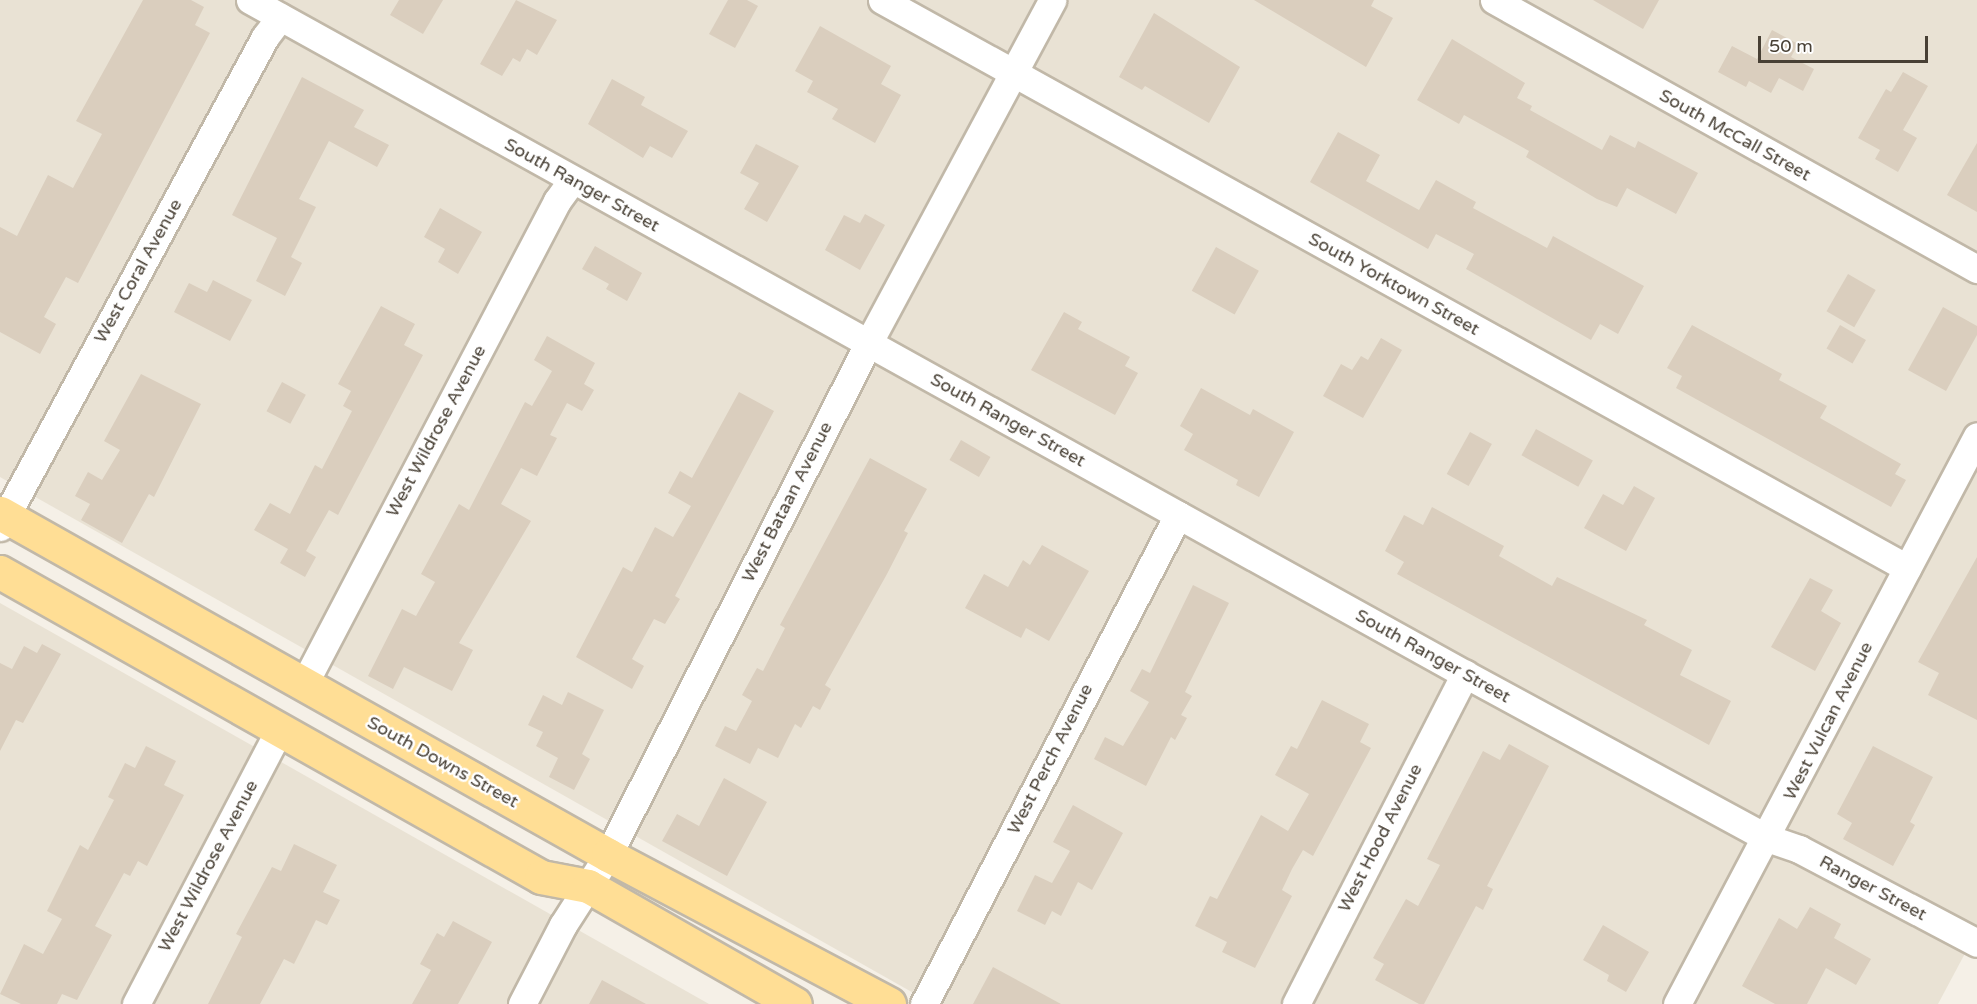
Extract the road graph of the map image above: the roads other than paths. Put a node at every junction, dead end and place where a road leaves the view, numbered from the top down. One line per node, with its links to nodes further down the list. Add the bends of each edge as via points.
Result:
1 (250, 0): 5 (street, South Ranger Street)
2 (882, 0): 6 (street, South Yorktown Street)
3 (1052, 0): 6 (street, West Bataan Avenue)
4 (1494, 0): 8 (street, South McCall Street)
5 (280, 17): 7 (street, South Ranger Street); 12 (street, West Coral Avenue, via 265,37)
6 (1013, 73): 9 (street, West Bataan Avenue); 13 (street, South Yorktown Street)
7 (572, 180): 9 (street, South Ranger Street); 16 (street, West Wildrose Avenue, via 557,201)
8 (1977, 269)
9 (869, 342): 11 (street, South Ranger Street); 19 (street, West Bataan Avenue)
10 (1977, 436): 13 (street, West Vulcan Avenue)
11 (1178, 515): 15 (street, South Ranger Street); 26 (street, West Perch Avenue)
12 (2, 519): 16 (main road, South Downs Street)
13 (1907, 568): 18 (street, West Vulcan Avenue)
14 (0, 572): 17 (main road)
15 (1465, 674): 18 (street, South Ranger Street); 27 (street, West Hood Avenue)
16 (304, 684): 19 (main road, South Downs Street)
17 (280, 729): 20 (main road, via 541,877); 22 (street, West Wildrose Avenue)
18 (1767, 838): 21 (street, Ranger Street, via 1799,849); 28 (street, West Vulcan Avenue)
19 (608, 855): 20 (street, West Bataan Avenue); 25 (main road, South Downs Street)
20 (588, 886): 23 (street, West Bataan Avenue); 24 (main road)
21 (1977, 943)
22 (136, 1004)
23 (522, 1004)
24 (795, 1004)
25 (889, 1004)
26 (924, 1004)
27 (1296, 1004)
28 (1677, 1004)

